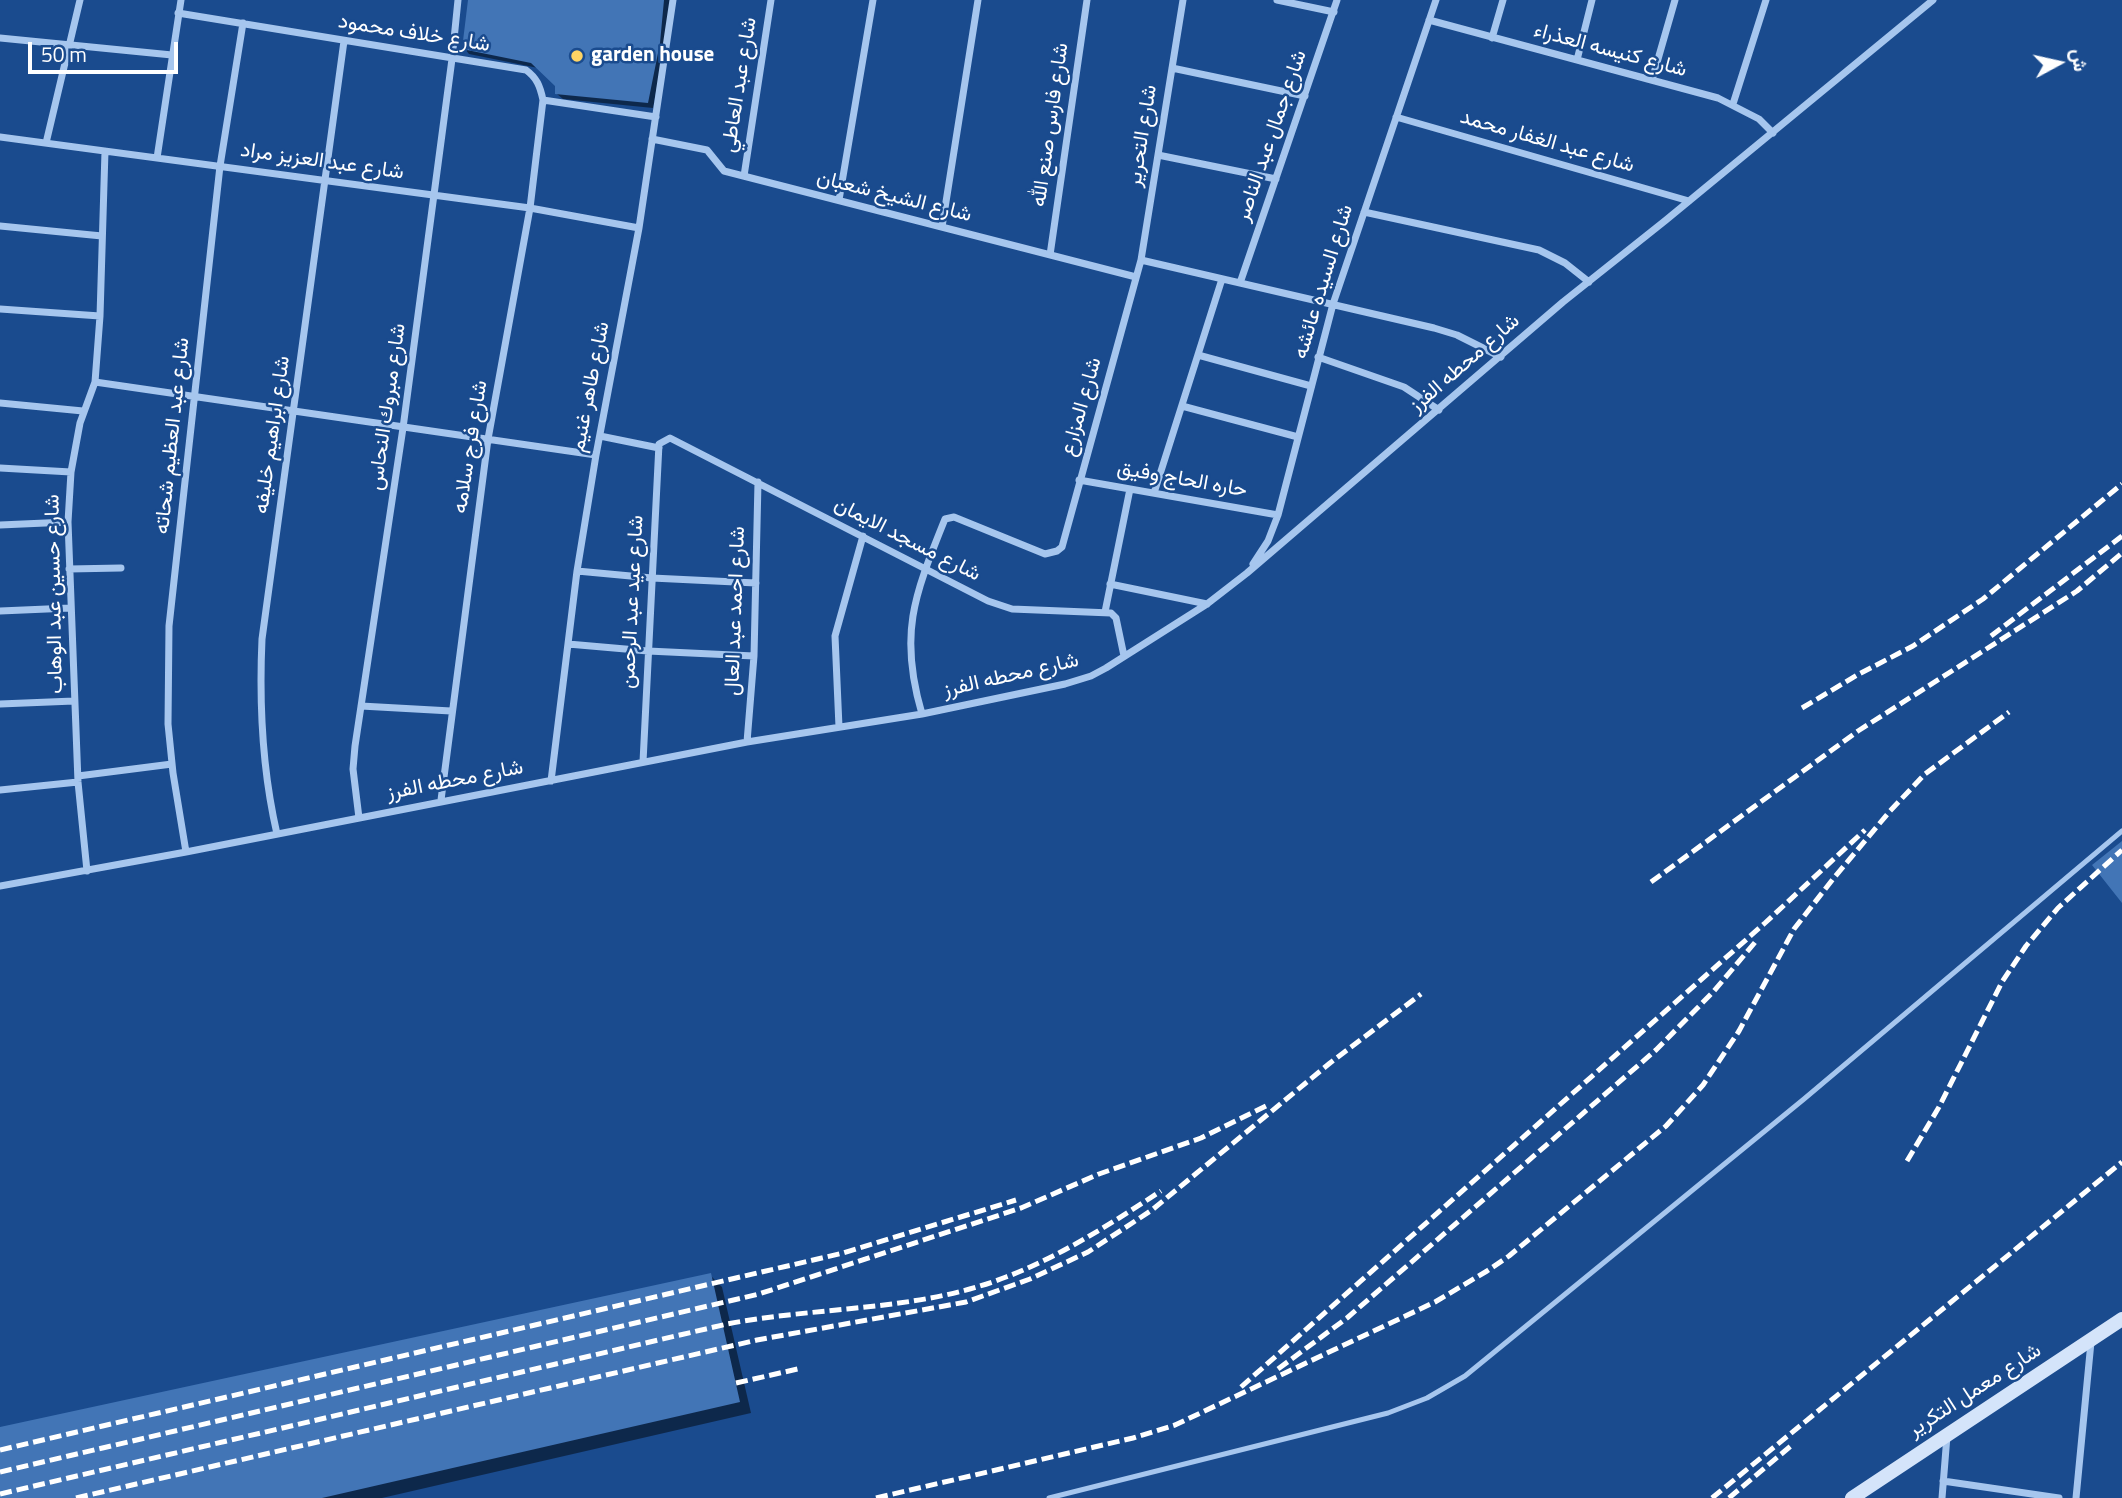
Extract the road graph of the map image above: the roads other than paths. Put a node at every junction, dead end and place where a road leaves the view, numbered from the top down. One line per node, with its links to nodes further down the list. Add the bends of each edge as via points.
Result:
1 (80, 0): 25 (street)
2 (181, 0): 19 (street)
3 (458, 0): 27 (street, شارع مبروك النحاس)
4 (673, 0): 34 (street, شارع طاهر غنيم)
5 (771, 0): 44 (street, شارع عبد العاطي)
6 (873, 0): 48 (street)
7 (978, 0): 53 (street)
8 (1087, 0): 56 (street, شارع فارس صنع الله)
9 (1183, 0): 29 (street, شارع التحرير)
10 (1277, 0): 18 (street)
11 (1336, 0): 18 (street, شارع جمال عبد الناصر)
12 (1436, 0): 20 (street, شارع السيده عائشه)
13 (1503, 0): 23 (street)
14 (1592, 0): 28 (street)
15 (1675, 0): 30 (street)
16 (1766, 0): 33 (street)
17 (1933, 0): 36 (street, شارع محطه الفرز)
18 (1334, 12): 31 (street, شارع جمال عبد الناصر)
19 (178, 13): 21 (street, شارع خلاف محمود); 26 (street)
20 (1429, 20): 23 (street, شارع كنيسه العذراء); 35 (street, شارع السيده عائشه)
21 (243, 23): 24 (street, شارع خلاف محمود); 43 (street, شارع عبد العظيم شحاته)
22 (0, 38): 25 (street)
23 (1492, 38): 28 (street, شارع كنيسه العذراء)
24 (344, 41): 27 (street, شارع خلاف محمود); 46 (street, شارع ابراهيم خليفه)
25 (69, 44): 26 (street); 39 (street)
26 (172, 55): 42 (street)
27 (452, 59): 32 (street, شارع خلاف محمود, via 526,70 536,77); 47 (street, شارع مبروك النحاس)
28 (1577, 60): 30 (street, شارع كنيسه العذراء)
29 (1172, 68): 31 (street); 41 (street, شارع التحرير)
30 (1652, 80): 33 (street, شارع كنيسه العذراء)
31 (1305, 96): 45 (street, شارع جمال عبد الناصر)
32 (543, 100): 34 (street); 50 (street, شارع فرج سلامه)
33 (1733, 104): 36 (street, شارع كنيسه العذراء)
34 (656, 117): 38 (street, شارع طاهر غنيم)
35 (1396, 117): 49 (street, شارع عبد الغفار محمد); 51 (street, شارع السيده عائشه)
36 (1773, 133): 49 (street, شارع محطه الفرز)
37 (0, 137): 39 (street, شارع عبد العزيز مراد)
38 (652, 139): 44 (street, شارع الشيخ شعبان, via 707,150 724,171); 54 (street, شارع طاهر غنيم)
39 (46, 143): 40 (street, شارع عبد العزيز مراد)
40 (105, 151): 42 (street, شارع عبد العزيز مراد); 55 (street, شارع حسين عبد الوهاب)
41 (1158, 155): 45 (street); 57 (street, شارع التحرير)
42 (157, 158): 43 (street, شارع عبد العزيز مراد)
43 (220, 166): 46 (street, شارع عبد العزيز مراد); 70 (street, شارع عبد العظيم شحاته)
44 (744, 176): 48 (street, شارع الشيخ شعبان)
45 (1276, 179): 61 (street, شارع جمال عبد الناصر)
46 (325, 180): 47 (street, شارع عبد العزيز مراد); 75 (street, شارع ابراهيم خليفه)
47 (435, 195): 50 (street, شارع عبد العزيز مراد); 76 (street, شارع مبروك النحاس)
48 (839, 201): 53 (street, شارع الشيخ شعبان)
49 (1689, 201): 60 (street, شارع محطه الفرز)
50 (530, 208): 54 (street, شارع عبد العزيز مراد); 79 (street, شارع فرج سلامه)
51 (1364, 212): 60 (street, via 1539,250); 62 (street, شارع السيده عائشه)
52 (0, 226): 55 (street)
53 (942, 227): 56 (street, شارع الشيخ شعبان)
54 (639, 228): 77 (street, شارع طاهر غنيم)
55 (102, 236): 64 (street, شارع حسين عبد الوهاب)
56 (1050, 255): 58 (street, شارع الشيخ شعبان)
57 (1141, 260): 58 (street, شارع التحرير); 59 (street)
58 (1136, 277): 84 (street, شارع المزارع)
59 (1222, 279): 61 (street); 65 (street)
60 (1589, 282): 67 (street, شارع محطه الفرز)
61 (1240, 283): 62 (street)
62 (1333, 304): 66 (street, شارع السيده عائشه); 67 (street, via 1434,328)
63 (0, 309): 64 (street)
64 (100, 316): 68 (street, شارع حسين عبد الوهاب)
65 (1198, 355): 69 (street); 72 (street)
66 (1318, 357): 69 (street, شارع السيده عائشه); 73 (street, via 1404,387)
67 (1502, 357): 73 (street, شارع محطه الفرز)
68 (95, 382): 70 (street); 74 (street, شارع حسين عبد الوهاب)
69 (1311, 386): 78 (street, شارع السيده عائشه)
70 (195, 398): 75 (street); 116 (street, شارع عبد العظيم شحاته, via 169,625)
71 (0, 403): 74 (street)
72 (1182, 407): 78 (street); 87 (street)
73 (1439, 410): 96 (street, شارع محطه الفرز)
74 (83, 411): 83 (street, شارع حسين عبد الوهاب)
75 (294, 412): 76 (street); 123 (street, شارع ابراهيم خليفه, via 262,639 261,725)
76 (403, 428): 79 (street); 110 (street, شارع مبروك النحاس)
77 (600, 436): 80 (street); 81 (street, شارع طاهر غنيم)
78 (1298, 437): 88 (street, شارع السيده عائشه)
79 (488, 439): 81 (street); 111 (street, شارع فرج سلامه)
80 (659, 446): 85 (street, شارع مسجد الايمان, via 670,438); 97 (street, شارع عيد عبد الرحمن)
81 (596, 454): 95 (street, شارع طاهر غنيم)
82 (0, 468): 83 (street)
83 (71, 472): 89 (street, شارع حسين عبد الوهاب)
84 (1079, 480): 86 (street, حاره الحاج وفيق); 94 (street, شارع المزارع, via 1062,547 1057,551 1045,554 950,517 945,519)
85 (758, 482): 91 (street, شارع مسجد الايمان); 98 (street, شارع احمد عبد العال)
86 (1130, 489): 87 (street, حاره الحاج وفيق); 99 (street)
87 (1154, 493): 88 (street, حاره الحاج وفيق)
88 (1278, 515): 96 (street, شارع السيده عائشه)
89 (68, 522): 90 (street); 93 (street, شارع حسين عبد الوهاب)
90 (0, 525)
91 (863, 536): 94 (street, شارع مسجد الايمان); 113 (street, via 835,636)
92 (121, 568): 93 (street)
93 (69, 569): 101 (street, شارع حسين عبد الوهاب)
94 (925, 569): 103 (street, شارع مسجد الايمان, via 1012,609); 112 (street, via 910,633 911,667)
95 (577, 571): 97 (street); 104 (street, شارع طاهر غنيم)
96 (1247, 573): 100 (street, شارع محطه الفرز)
97 (652, 578): 98 (street); 105 (street, شارع عيد عبد الرحمن)
98 (756, 583): 106 (street, شارع احمد عبد العال)
99 (1111, 584): 100 (street); 103 (street)
100 (1207, 604): 107 (street, شارع محطه الفرز)
101 (70, 608): 102 (street); 108 (street, شارع حسين عبد الوهاب)
102 (0, 611)
103 (1105, 612): 107 (street, via 1115,618)
104 (568, 644): 105 (street); 118 (street, شارع طاهر غنيم)
105 (648, 651): 106 (street); 115 (street, شارع عيد عبد الرحمن)
106 (754, 656): 114 (street, شارع احمد عبد العال)
107 (1124, 656): 112 (street, شارع محطه الفرز, via 1091,676 1065,684)
108 (74, 701): 109 (street); 117 (street, شارع حسين عبد الوهاب)
109 (0, 704)
110 (360, 706): 111 (street); 121 (street, شارع مبروك النحاس, via 353,769)
111 (452, 711): 120 (street, شارع فرج سلامه)
112 (922, 714): 113 (street, شارع محطه الفرز)
113 (839, 727): 114 (street, شارع محطه الفرز)
114 (747, 742): 115 (street, شارع محطه الفرز)
115 (643, 762): 118 (street, شارع محطه الفرز)
116 (172, 764): 117 (street); 124 (street, شارع عبد العظيم شحاته)
117 (78, 779): 119 (street); 125 (street, شارع حسين عبد الوهاب)
118 (551, 781): 120 (street, شارع محطه الفرز)
119 (0, 790)
120 (442, 800): 121 (street, شارع محطه الفرز)
121 (359, 818): 123 (street, شارع محطه الفرز)
122 (2122, 831): 133 (lane, via 1465,1376 1388,1413)
123 (276, 834): 124 (street, شارع محطه الفرز)
124 (187, 852): 125 (street, شارع محطه الفرز)
125 (88, 871): 126 (street, شارع محطه الفرز)
126 (0, 886)
127 (2122, 1319): 128 (street, شارع معمل التكرير)
128 (2091, 1340): 129 (street, شارع معمل التكرير); 136 (street)
129 (1947, 1435): 130 (street); 131 (street, شارع معمل التكرير)
130 (1943, 1481): 132 (street); 134 (street)
131 (1854, 1497)
132 (2048, 1497): 135 (street)
133 (1049, 1498)
134 (1942, 1498)
135 (2059, 1498)
136 (2076, 1498)

